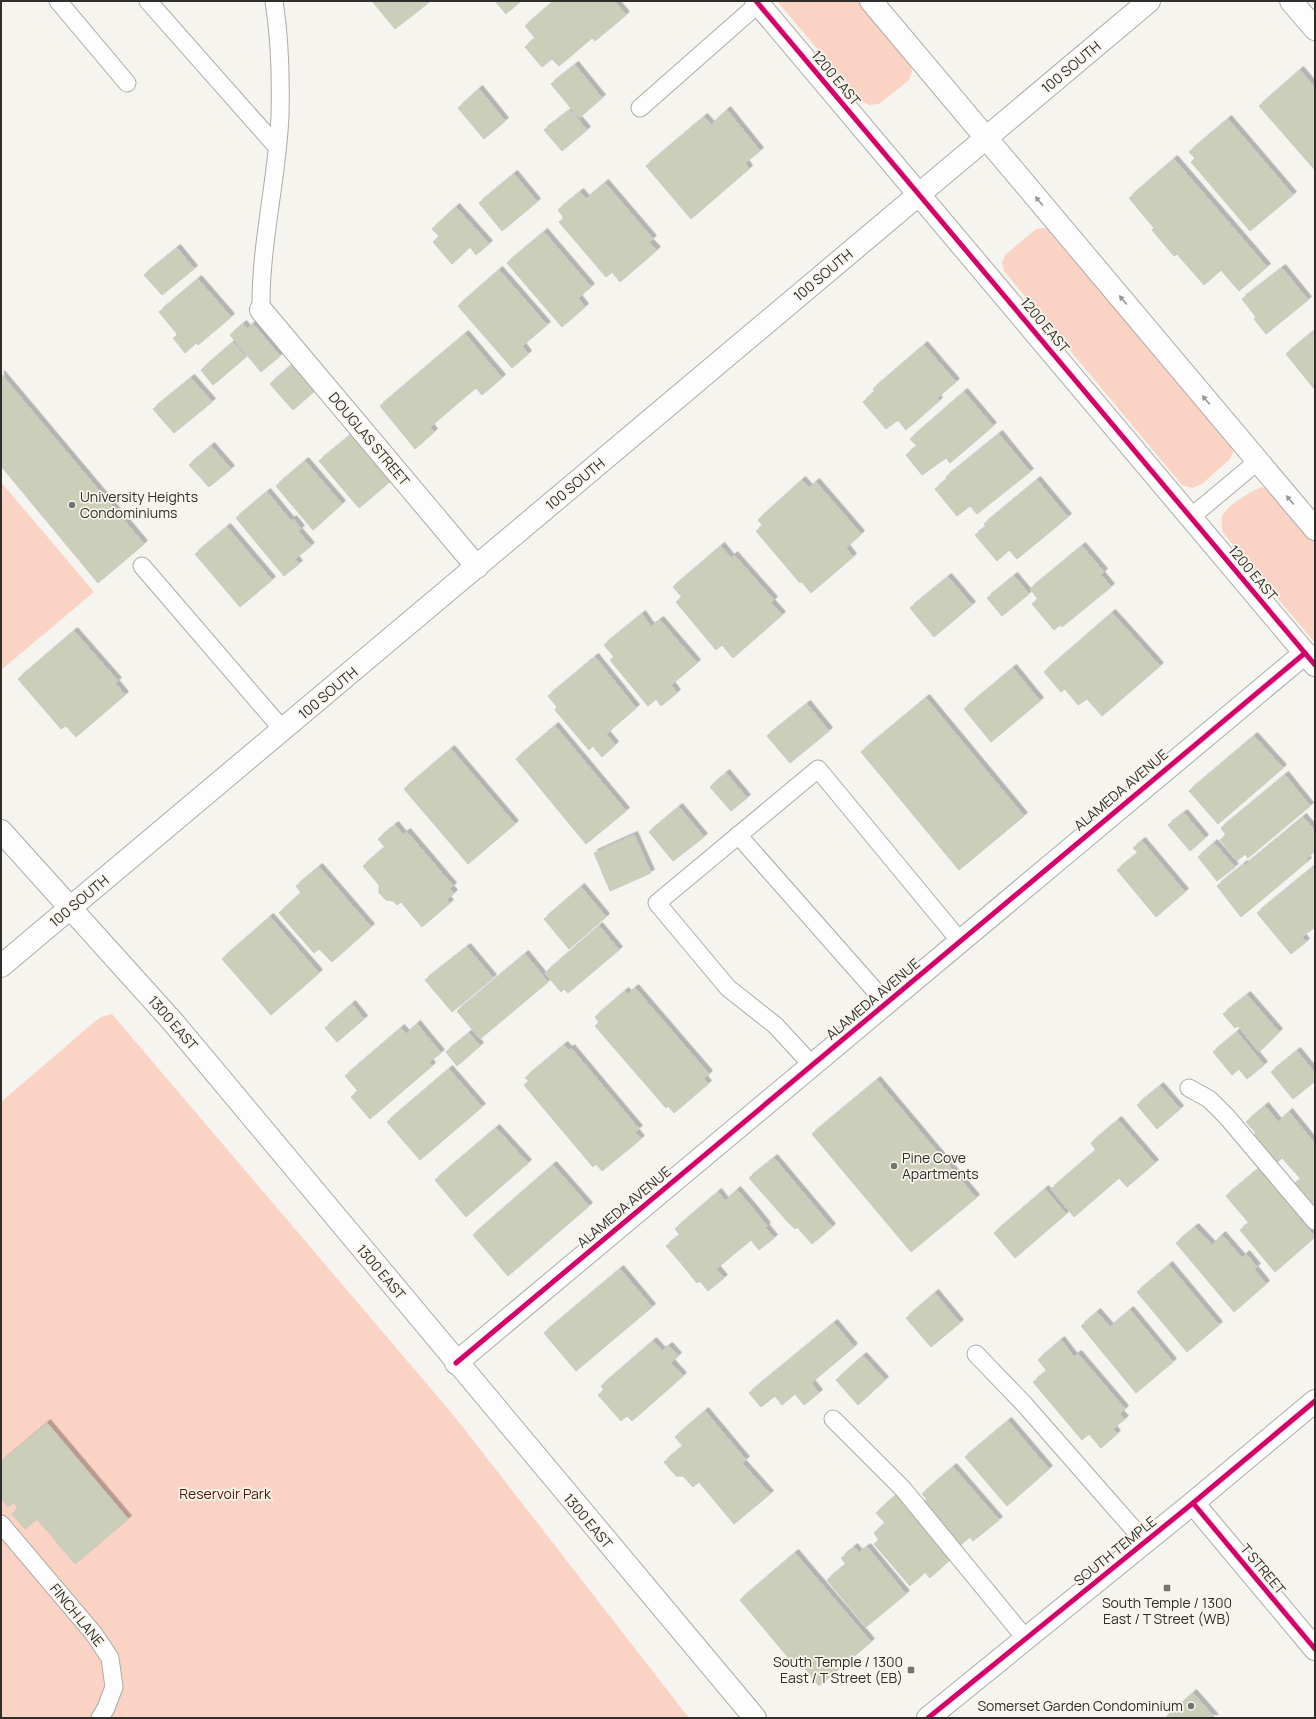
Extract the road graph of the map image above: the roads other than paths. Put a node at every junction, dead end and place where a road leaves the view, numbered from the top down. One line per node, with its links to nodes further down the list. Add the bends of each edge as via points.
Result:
1 (58, 1): 9 (lane)
2 (148, 1): 12 (lane)
3 (274, 1): 12 (lane, via 280,40 280,116)
4 (871, 1): 11 (street)
5 (1149, 1): 11 (street, 100 SOUTH)
6 (1291, 1): 8 (street)
7 (757, 2): 10 (lane); 13 (street, 1200 EAST)
8 (1315, 29)
9 (127, 83)
10 (640, 108)
11 (986, 138): 13 (street, 100 SOUTH); 15 (street, one-way to 11)
12 (277, 147): 14 (lane, via 260,280)
13 (919, 194): 16 (street, 1200 EAST); 19 (street, 100 SOUTH)
14 (261, 310): 19 (street, DOUGLAS STREET)
15 (1258, 461): 16 (lane); 17 (street, one-way to 15)
16 (1191, 518): 20 (street, 1200 EAST)
17 (1315, 530)
18 (142, 566): 21 (lane)
19 (477, 567): 21 (street, 100 SOUTH)
20 (1310, 659): 25 (street, ALAMEDA AVENUE)
21 (283, 730): 24 (street, 100 SOUTH)
22 (1, 831): 24 (street, 1300 EAST)
23 (738, 835): 25 (lane, via 818,768); 27 (lane); 28 (lane, via 657,903 728,988 775,1024)
24 (71, 908): 26 (street, 100 SOUTH); 32 (street, 1300 EAST, via 173,1022)
25 (960, 940): 27 (street, ALAMEDA AVENUE)
26 (1, 966)
27 (886, 1003): 28 (street, ALAMEDA AVENUE)
28 (812, 1065): 32 (street, ALAMEDA AVENUE)
29 (1189, 1088): 30 (lane, via 1209,1099 1227,1117)
30 (1315, 1221)
31 (976, 1354): 37 (lane, via 1025,1405)
32 (456, 1363): 41 (street, 1300 EAST)
33 (1315, 1401): 35 (street, SOUTH TEMPLE)
34 (833, 1419): 38 (lane, via 903,1490)
35 (1193, 1503): 37 (street, SOUTH TEMPLE); 39 (street, T STREET)
36 (1, 1524): 40 (lane, FINCH LANE, via 94,1634 110,1658 114,1687)
37 (1145, 1542): 38 (street, SOUTH TEMPLE)
38 (1026, 1639): 42 (street, SOUTH TEMPLE)
39 (1315, 1649)
40 (100, 1718)
41 (755, 1718)
42 (928, 1718)

